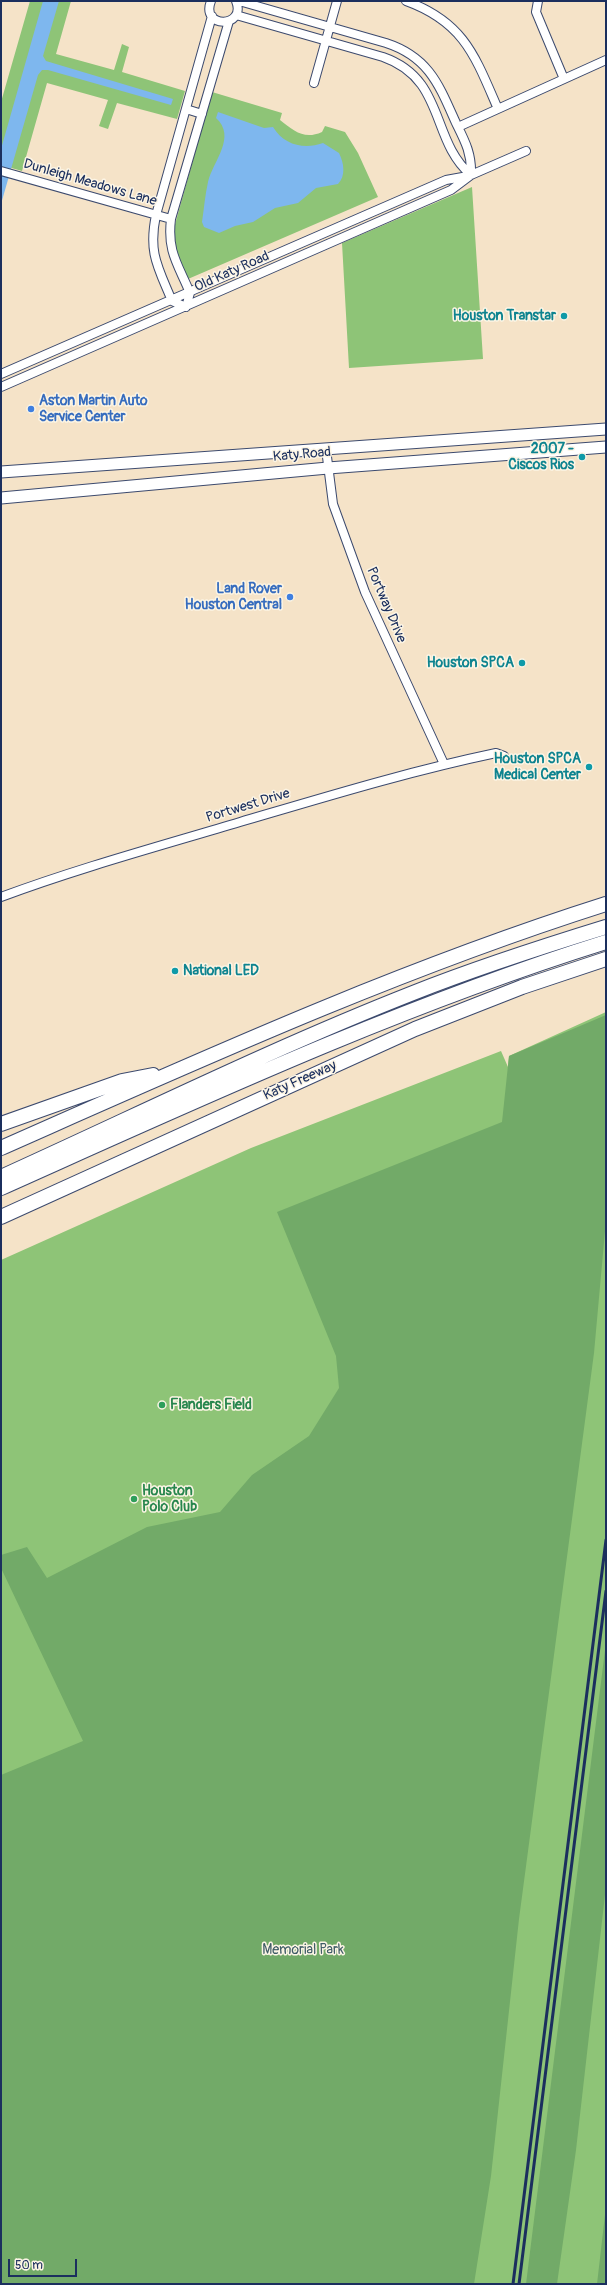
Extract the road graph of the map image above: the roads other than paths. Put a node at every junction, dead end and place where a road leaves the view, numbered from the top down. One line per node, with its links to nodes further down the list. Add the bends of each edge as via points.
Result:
1 (236, 1): 7 (street)
2 (239, 1): 10 (street)
3 (337, 1): 10 (street)
4 (406, 1): 15 (street, via 435,14 457,32 474,57)
5 (538, 1): 13 (street, via 536,12)
6 (209, 2): 8 (street)
7 (236, 15): 9 (street); 11 (street)
8 (212, 16): 9 (street, via 219,22); 16 (street)
9 (229, 21): 17 (street)
10 (330, 27): 11 (street); 18 (street, via 386,43 406,51 422,62 435,77)
11 (326, 41): 14 (street); 19 (street, via 384,57 402,65 422,84)
12 (606, 60): 13 (street)
13 (564, 79): 15 (street)
14 (314, 83)
15 (498, 108): 20 (street)
16 (186, 109): 17 (street); 24 (street)
17 (202, 114): 25 (street)
18 (454, 117): 19 (street); 20 (street)
19 (440, 122): 23 (street, via 459,165)
20 (458, 127): 23 (street, via 472,159)
21 (526, 151): 23 (street, Old Katy Road)
22 (1, 171): 24 (street, Dunleigh Meadows Lane)
23 (471, 175): 26 (street, Old Katy Road, via 446,180); 27 (street, Old Katy Road, via 451,190)
24 (156, 215): 25 (street, Dunleigh Meadows Lane); 29 (street, via 152,236 153,254)
25 (171, 219): 28 (street, via 171,249)
26 (328, 232): 27 (street); 28 (street, Old Katy Road)
27 (332, 242): 30 (street, Old Katy Road)
28 (190, 293): 29 (street, Old Katy Road); 30 (street)
29 (172, 301): 30 (street); 31 (street, Old Katy Road)
30 (186, 307): 32 (street, Old Katy Road)
31 (4, 373): 32 (street)
32 (11, 383): 33 (street, Old Katy Road)
33 (1, 387)
34 (606, 429): 35 (main road, Katy Road)
35 (503, 436): 36 (main road, Katy Road); 39 (main road)
36 (366, 446): 38 (main road, Katy Road); 40 (main road)
37 (606, 447): 39 (main road, Katy Road)
38 (326, 449): 41 (street, Portway Drive); 42 (main road, Katy Road)
39 (508, 454): 40 (main road, Katy Road)
40 (368, 465): 41 (main road, Katy Road)
41 (328, 468): 43 (main road, Katy Road); 45 (street, Portway Drive, via 337,518 365,592)
42 (1, 472)
43 (1, 498)
44 (504, 756): 45 (street, Portwest Drive, via 496,753)
45 (444, 764): 46 (street, Portwest Drive, via 104,862)
46 (1, 897)
47 (606, 904): 51 (highway, via 398,977)
48 (606, 927): 54 (highway, via 487,965 412,994 288,1046)
49 (606, 942): 55 (highway, via 490,982 310,1051)
50 (606, 959): 56 (highway, Katy Freeway, via 522,987 415,1029)
51 (177, 1071): 52 (highway, via 122,1081); 53 (highway)
52 (1, 1124)
53 (1, 1148)
54 (1, 1177)
55 (1, 1188)
56 (1, 1218)

